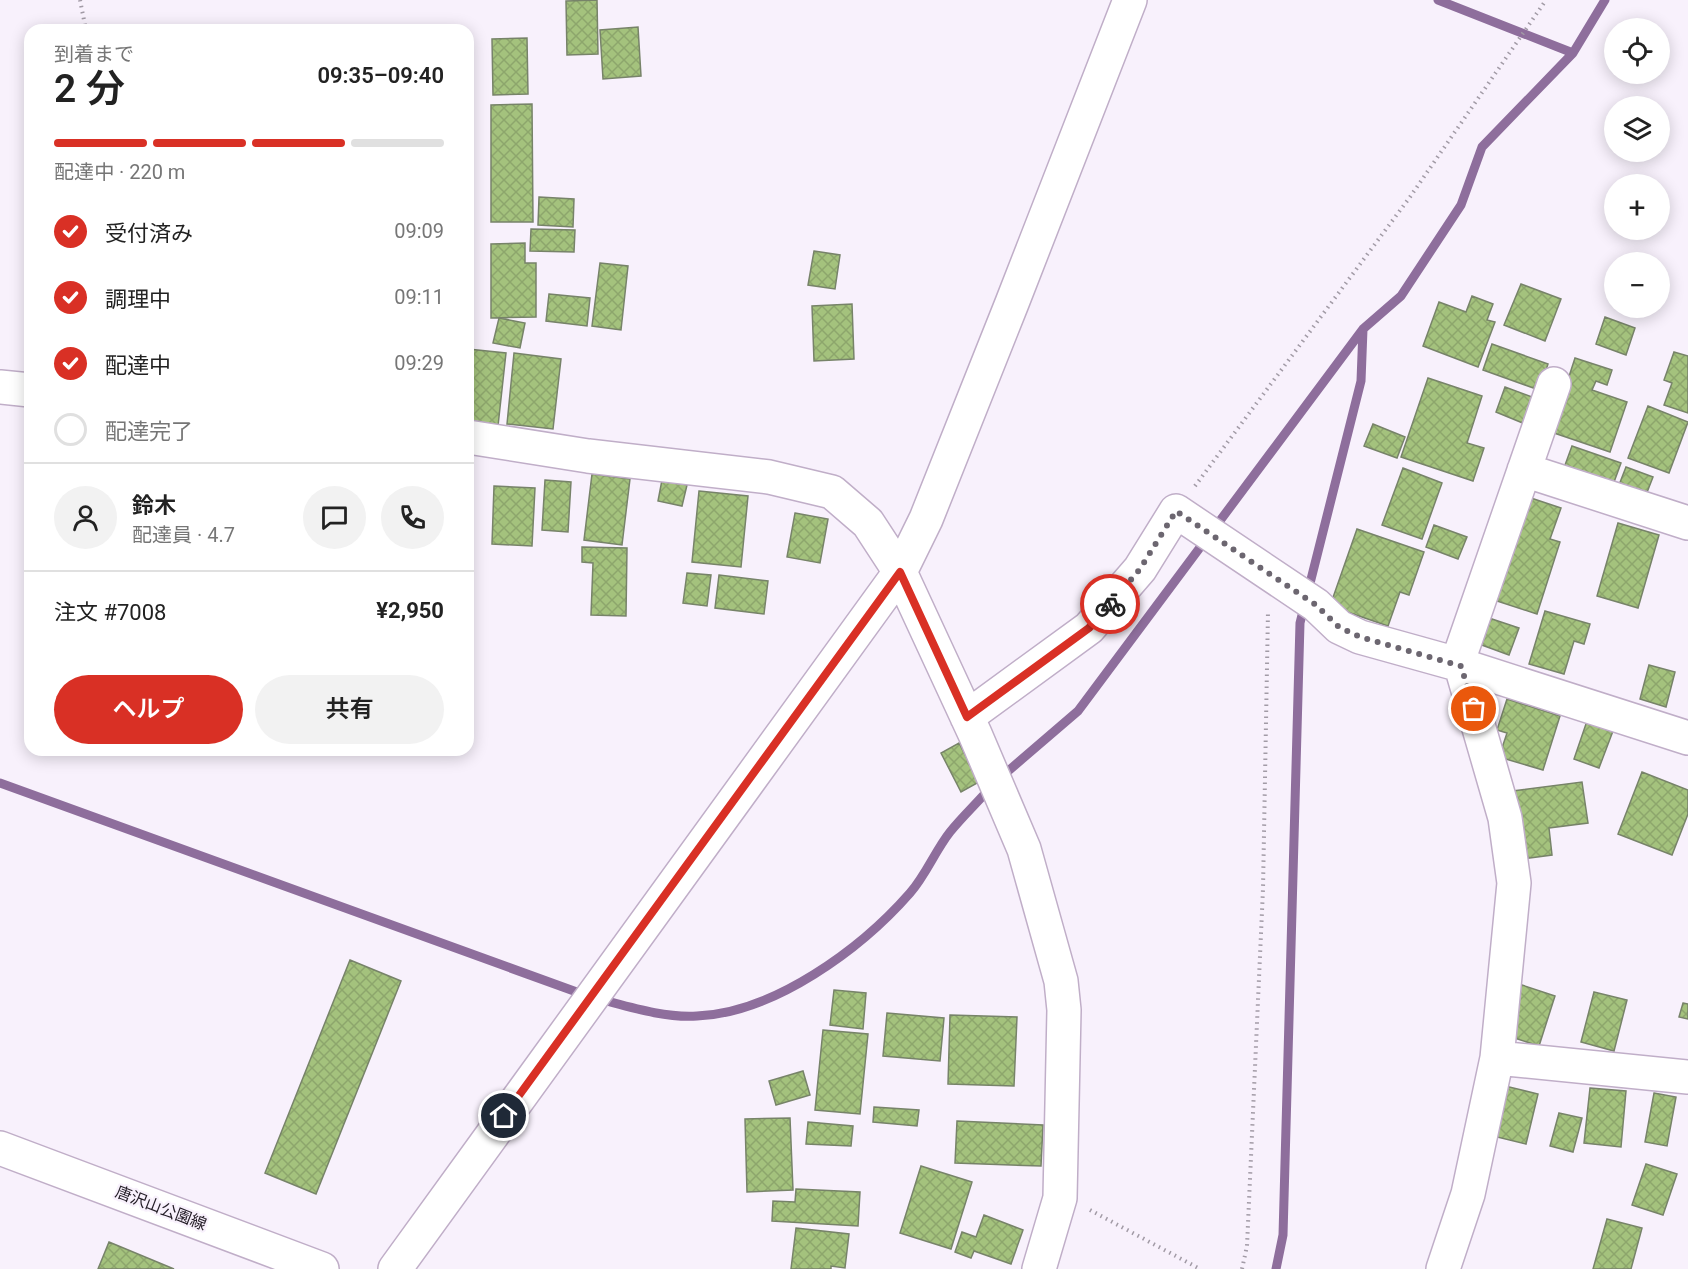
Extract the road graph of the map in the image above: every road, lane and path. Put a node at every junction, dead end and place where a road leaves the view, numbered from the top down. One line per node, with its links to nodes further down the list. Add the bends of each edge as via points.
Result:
1 (80, 0): 4 (path)
2 (1130, 0): 12 (street, via 926,519)
3 (1546, 0): 10 (path, via 1410,197)
4 (85, 24)
5 (1554, 384): 9 (street)
6 (0, 387): 7 (street)
7 (24, 389)
8 (474, 438): 12 (street, via 769,477 832,492 868,523)
9 (1524, 470): 11 (street); 14 (street)
10 (1181, 514): 13 (street); 15 (street, via 1089,628)
11 (1688, 523)
12 (900, 572): 15 (street); 22 (street)
13 (1274, 578): 14 (street, via 1316,605 1339,627 1360,637); 25 (path, via 1247,1246)
14 (1459, 665): 16 (street); 17 (street, via 1505,818 1514,883)
15 (967, 717): 20 (street, via 1024,849 1061,981 1064,1010)
16 (1688, 738)
17 (1497, 1058): 18 (street); 26 (street, via 1468,1194)
18 (1688, 1077)
19 (0, 1148): 21 (street, 唐沢山公園線)
20 (1060, 1198): 23 (street); 24 (path, via 1073,1201)
21 (321, 1269)
22 (395, 1269)
23 (1039, 1269)
24 (1200, 1269)
25 (1242, 1269)
26 (1443, 1269)

